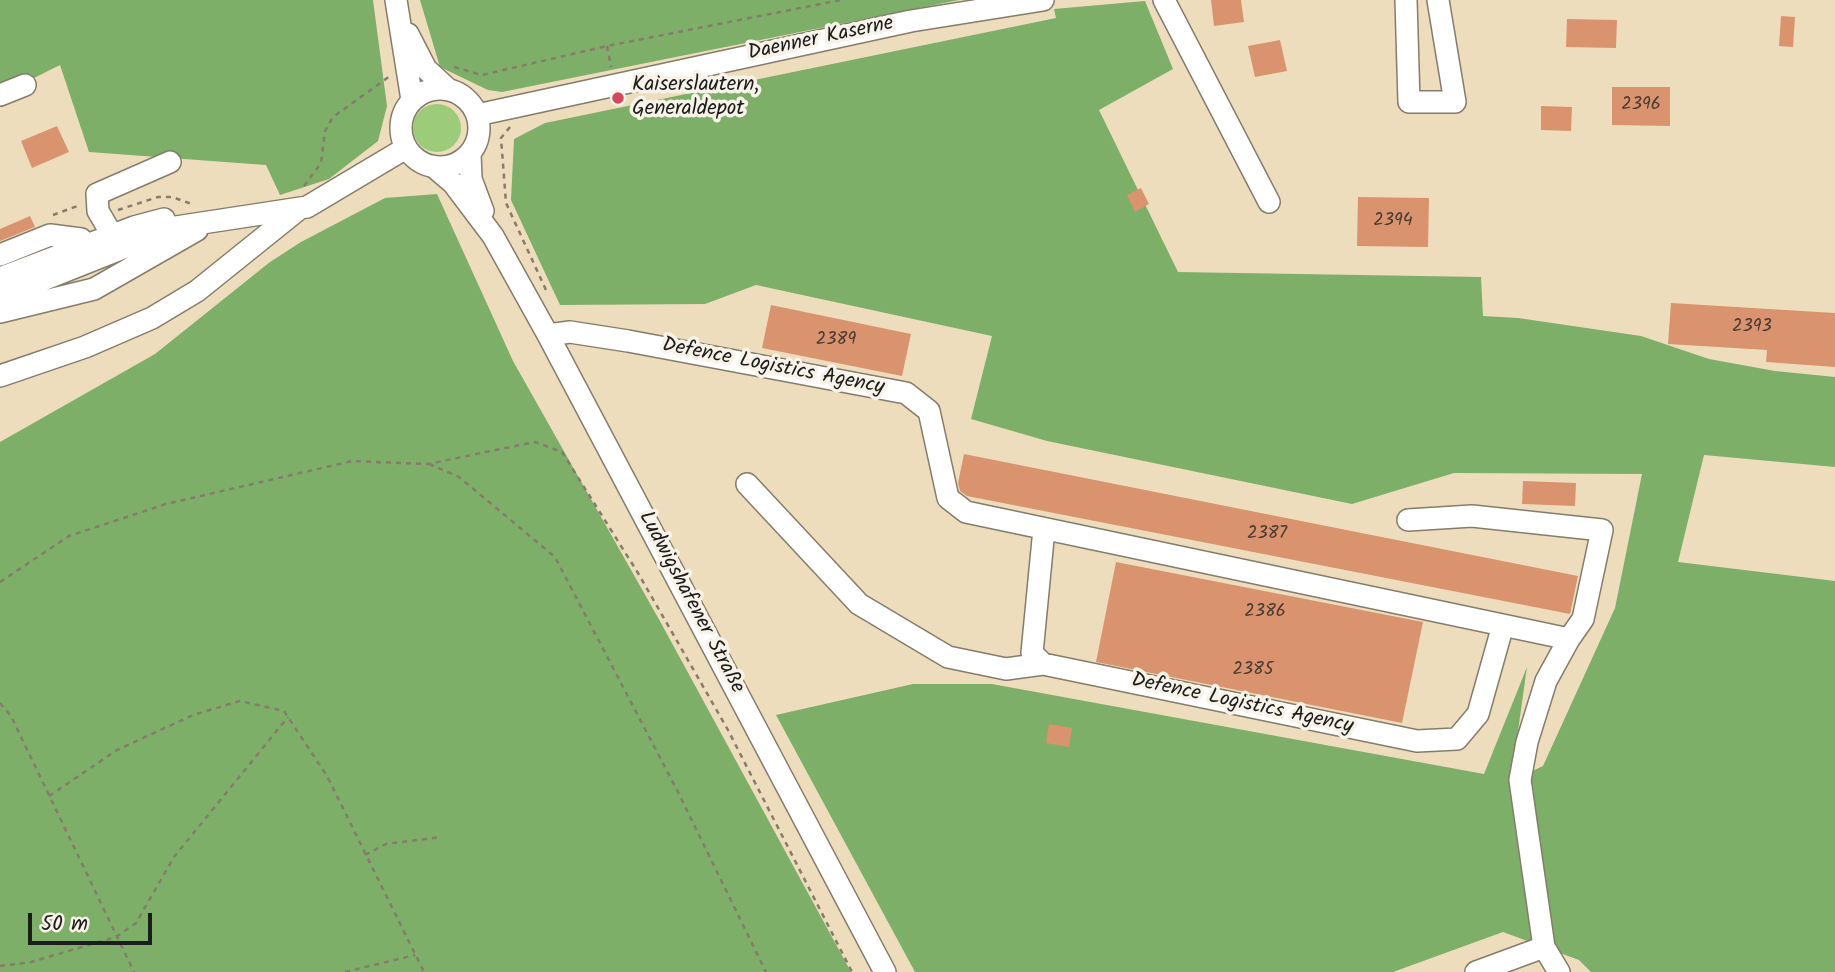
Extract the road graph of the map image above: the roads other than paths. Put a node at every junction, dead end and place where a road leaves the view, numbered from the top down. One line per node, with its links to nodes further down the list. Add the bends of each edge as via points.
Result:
1 (1043, 0): 10 (street, Daenner Kaserne, via 911,21)
2 (1164, 0): 15 (street)
3 (1406, 0): 4 (street, via 1409,102 1455,102)
4 (1438, 0)
5 (398, 10): 7 (street, via 426,69); 9 (street)
6 (25, 85): 8 (street)
7 (449, 90): 9 (street, via 432,89); 10 (street, via 467,100)
8 (0, 94)
9 (412, 100): 11 (street, via 401,120)
10 (477, 115): 12 (street, via 478,135)
11 (406, 148): 14 (street, via 417,160); 16 (street)
12 (470, 153): 14 (street, via 453,164); 20 (street, Ludwigshafener Straße, via 471,179)
13 (170, 162): 19 (street, via 97,194 98,211)
14 (433, 166): 20 (street, Ludwigshafener Straße, via 453,183)
15 (1269, 202)
16 (299, 209): 17 (street, via 258,212); 30 (street, via 187,298 152,318)
17 (207, 224): 18 (street, via 170,219); 23 (street, via 176,227); 26 (street, via 114,279)
18 (134, 227): 19 (street, via 122,223); 25 (street)
19 (108, 228): 21 (street)
20 (493, 236): 29 (street, Ludwigshafener Straße)
21 (81, 239): 22 (street, via 50,235); 24 (street)
22 (0, 255)
23 (63, 271): 26 (street); 27 (street)
24 (0, 272)
25 (0, 278)
26 (72, 295): 28 (street)
27 (0, 297)
28 (0, 312)
29 (548, 335): 33 (street, Defence Logistics Agency, via 570,332 905,393 929,411 948,498 966,512); 38 (street, Ludwigshafener Straße)
30 (0, 376)
31 (747, 484): 36 (street, via 859,604 948,657 1006,670)
32 (1408, 520): 35 (street, via 1472,516 1602,530 1583,619)
33 (1044, 528): 34 (street, Defence Logistics Agency); 36 (street, via 1032,653)
34 (1503, 625): 35 (street, Defence Logistics Agency); 36 (street, Defence Logistics Agency, via 1478,714 1457,739 1417,741)
35 (1569, 639): 37 (street, via 1546,681 1520,780)
36 (1043, 664)
37 (1544, 947): 39 (street); 40 (street)
38 (885, 972)
39 (1476, 972)
40 (1559, 972)

